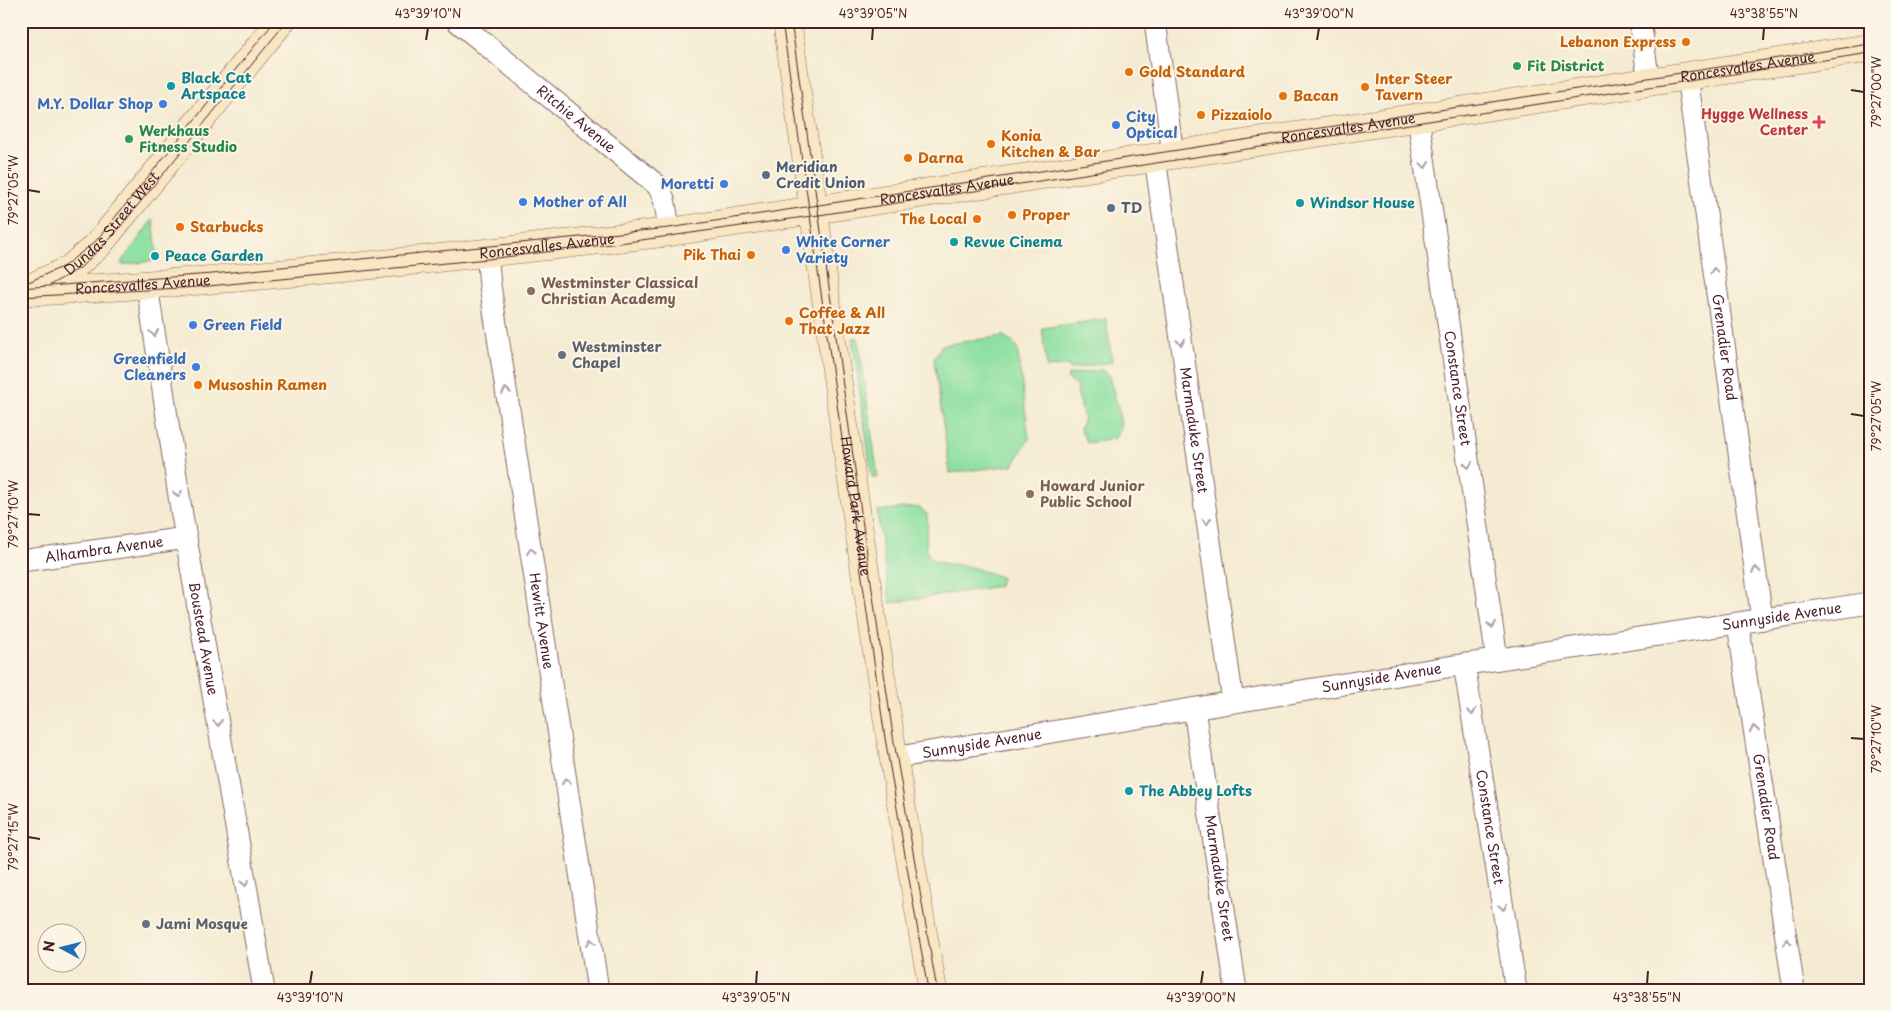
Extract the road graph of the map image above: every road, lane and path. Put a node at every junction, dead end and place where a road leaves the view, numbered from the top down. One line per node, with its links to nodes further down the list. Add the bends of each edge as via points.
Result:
1 (281, 21): 15 (street, Dundas Street West, via 98,245 64,273)
2 (457, 21): 12 (street, Ritchie Avenue, via 658,186 664,199)
3 (787, 21): 11 (street, Howard Park Avenue)
4 (1155, 21): 10 (street, Marmaduke Street)
5 (1640, 21): 8 (street)
6 (1870, 48): 7 (street, Roncesvalles Avenue)
7 (1687, 76): 8 (street, Roncesvalles Avenue); 19 (street, Grenadier Road, one-way to 7)
8 (1649, 82): 9 (street, Roncesvalles Avenue)
9 (1418, 117): 10 (street, Roncesvalles Avenue); 21 (street, Constance Street, one-way to 21)
10 (1164, 156): 11 (street, Roncesvalles Avenue); 23 (street, Marmaduke Street, one-way to 23, via 1174,294)
11 (814, 209): 12 (street, Roncesvalles Avenue); 25 (street, Howard Park Avenue)
12 (670, 232): 13 (street, Roncesvalles Avenue)
13 (487, 253): 14 (street, Roncesvalles Avenue); 27 (street, Hewitt Avenue, one-way to 13)
14 (147, 285): 15 (street, Roncesvalles Avenue); 16 (street, Boustead Avenue, one-way to 16)
15 (21, 292)
16 (186, 538): 17 (street, Alhambra Avenue); 26 (street, Boustead Avenue, one-way to 26)
17 (21, 561)
18 (1870, 603): 19 (street, Sunnyside Avenue)
19 (1762, 619): 20 (street, Sunnyside Avenue)
20 (1738, 624): 21 (street, Sunnyside Avenue); 31 (street, Grenadier Road, one-way to 20)
21 (1498, 659): 22 (street, Sunnyside Avenue)
22 (1464, 664): 23 (street, Sunnyside Avenue); 30 (street, Constance Street, one-way to 30)
23 (1233, 702): 24 (street, Sunnyside Avenue)
24 (1194, 709): 25 (street, Sunnyside Avenue); 29 (street, Marmaduke Street)
25 (893, 758): 28 (street, Howard Park Avenue)
26 (264, 990)
27 (598, 990)
28 (933, 990)
29 (1236, 990)
30 (1516, 990)
31 (1794, 990)

